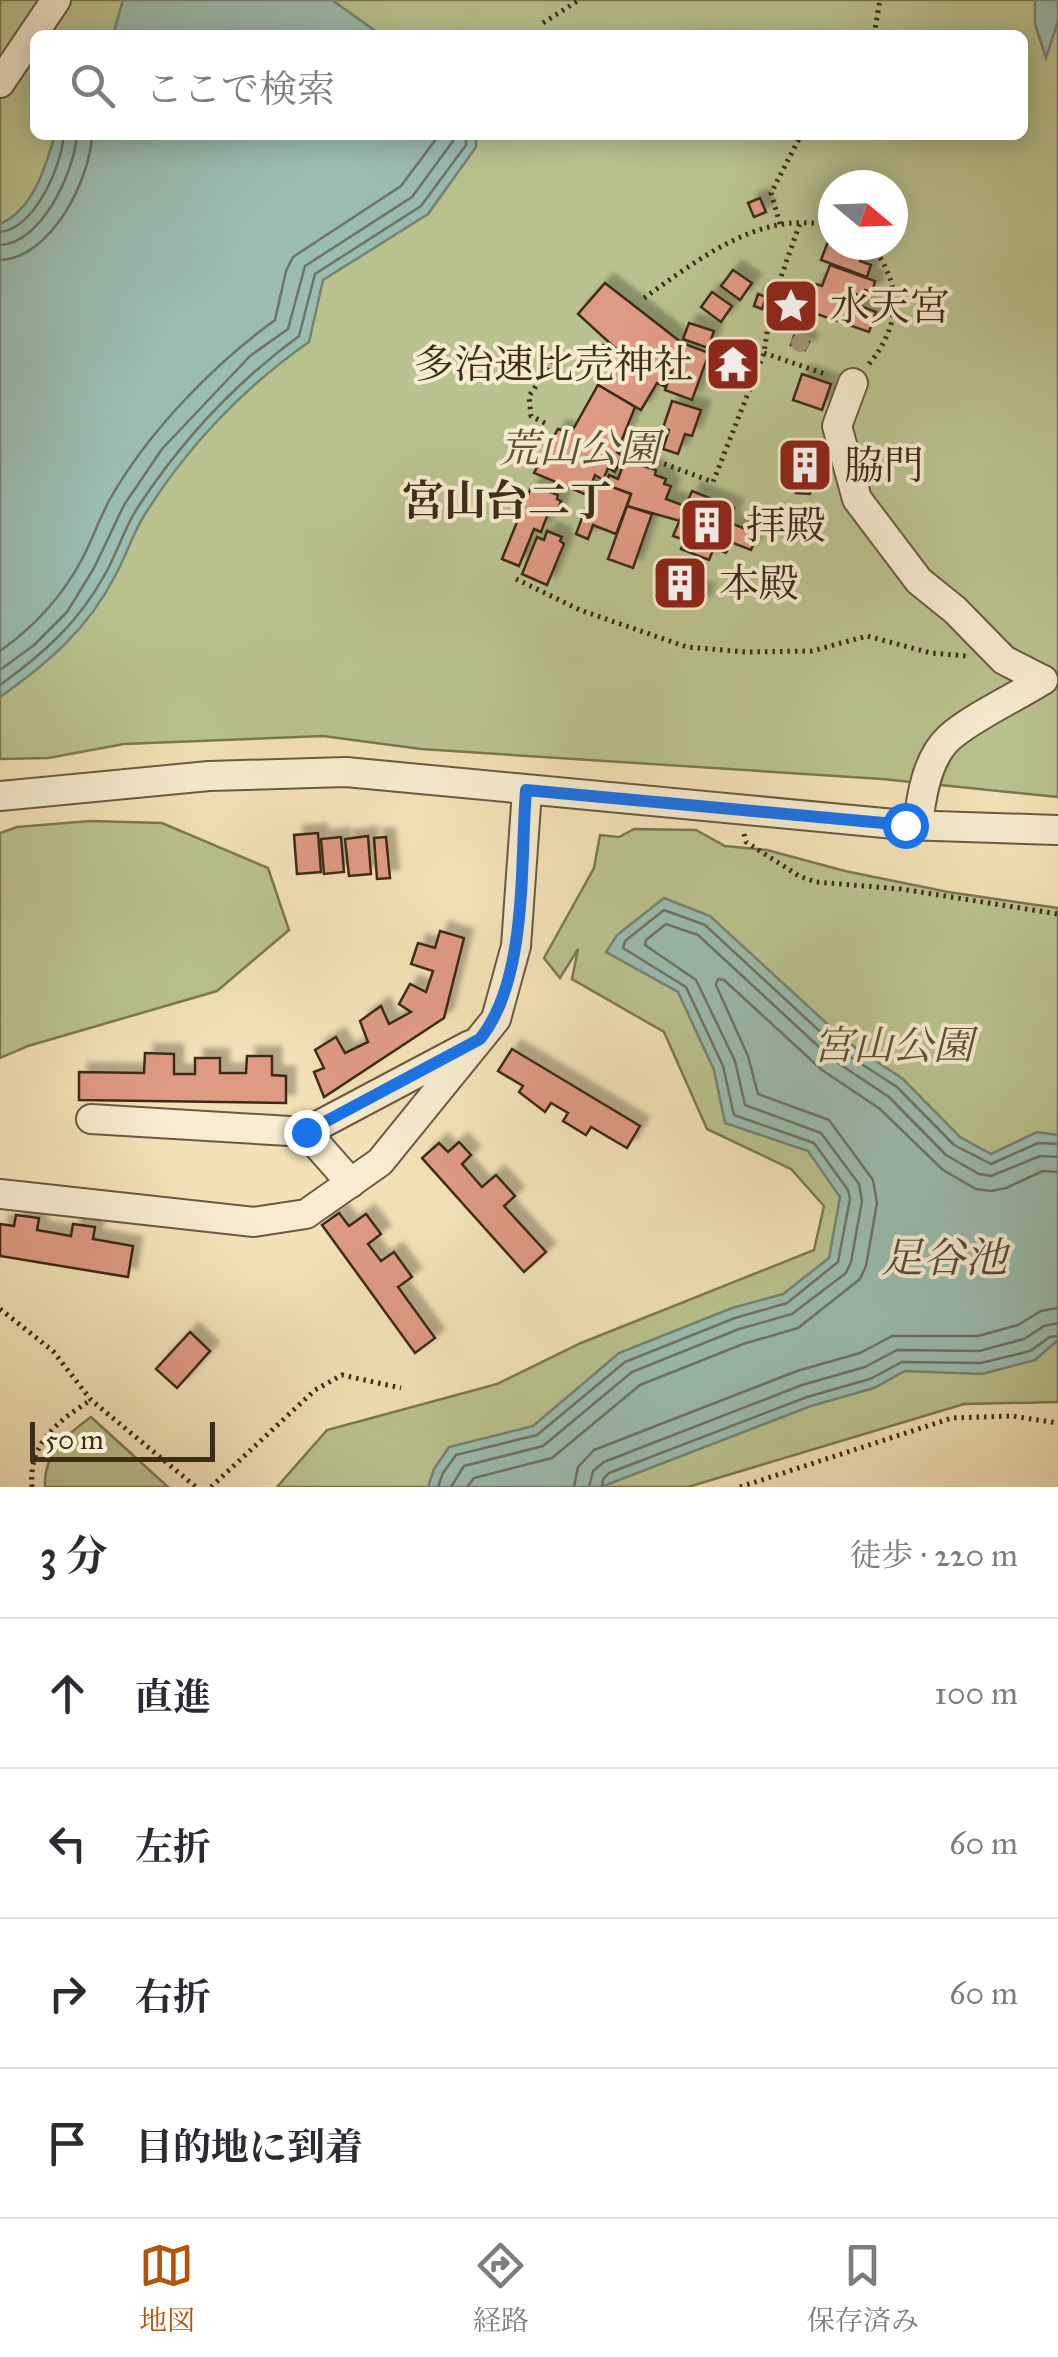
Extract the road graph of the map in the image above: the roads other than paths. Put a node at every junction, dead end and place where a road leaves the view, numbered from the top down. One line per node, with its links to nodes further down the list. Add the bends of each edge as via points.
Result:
1 (56, 0): 2 (street)
2 (36, 30)
3 (30, 39): 4 (street)
4 (0, 83)
5 (852, 383): 8 (street, via 838,426 857,499 918,581 1004,660 1043,680 948,738 927,778)
6 (526, 790): 7 (street, via 346,772 209,776); 8 (street); 10 (street, via 516,946 496,1019)
7 (0, 796)
8 (918, 825): 9 (street)
9 (1058, 830)
10 (480, 1039): 12 (street); 13 (street, via 380,1162)
11 (91, 1119): 12 (street)
12 (306, 1132): 13 (street)
13 (351, 1183): 14 (street, via 306,1214 254,1222)
14 (0, 1194)

